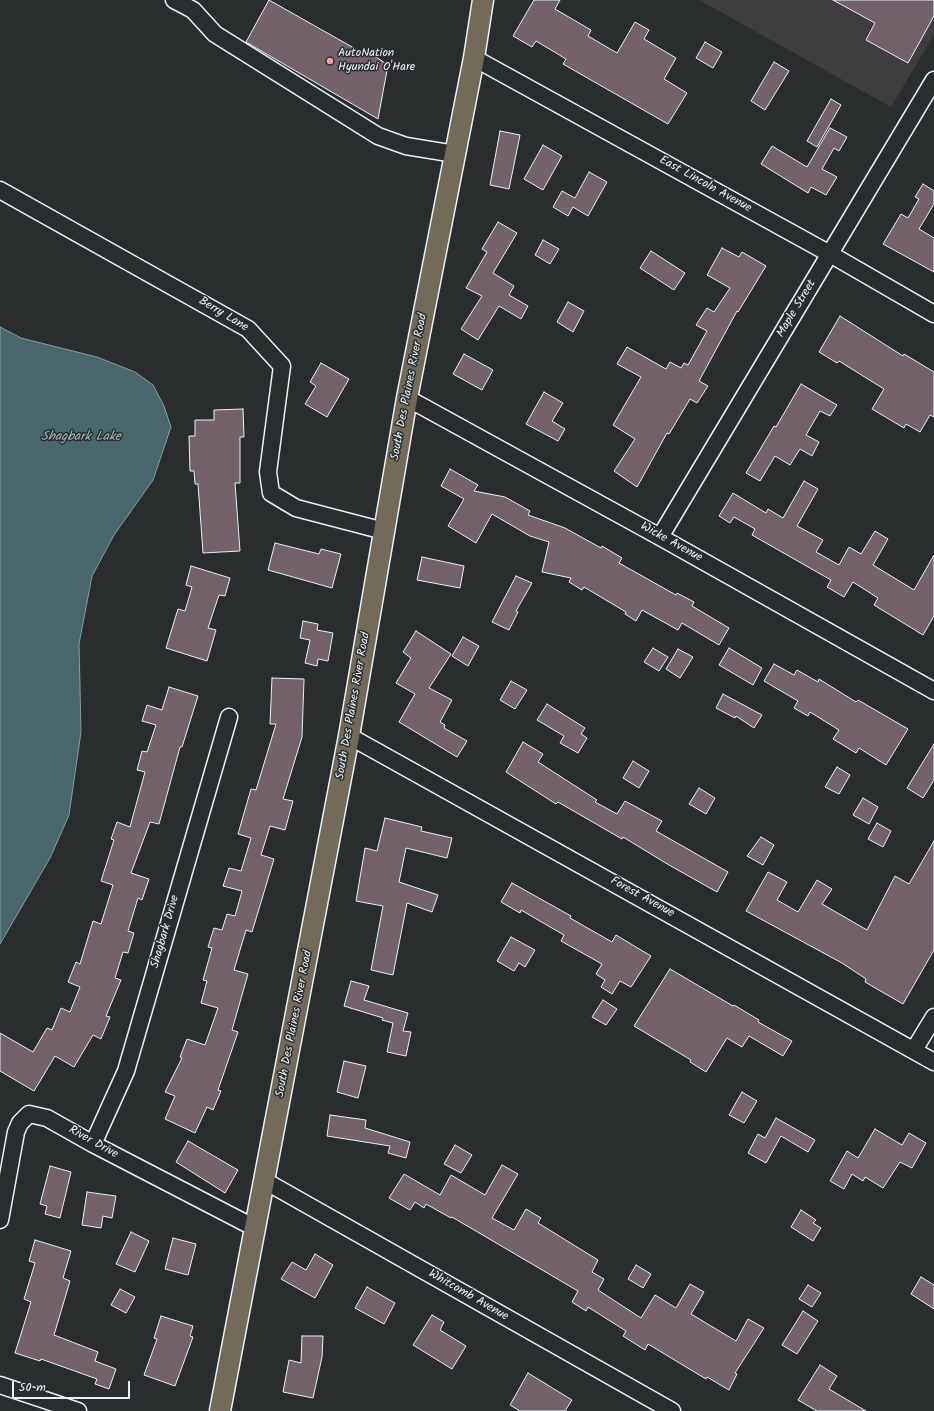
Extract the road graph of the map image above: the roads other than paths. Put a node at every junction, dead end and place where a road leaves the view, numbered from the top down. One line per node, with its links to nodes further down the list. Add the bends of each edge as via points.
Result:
1 (174, 0): 5 (street, via 193,10 215,34 378,136 406,146)
2 (483, 0): 3 (main road, South Des Plaines River Road)
3 (474, 58): 5 (main road, South Des Plaines River Road); 7 (street, East Lincoln Avenue)
4 (934, 80): 7 (street, Maple Street)
5 (455, 154): 9 (main road, South Des Plaines River Road)
6 (0, 190): 10 (street, Berry Lane, via 248,329 282,366 268,472 271,493 296,508)
7 (830, 254): 8 (street, East Lincoln Avenue); 11 (street, Maple Street)
8 (934, 314)
9 (407, 398): 10 (main road, South Des Plaines River Road); 11 (street, Wicke Avenue)
10 (384, 531): 14 (main road, South Des Plaines River Road)
11 (660, 537): 12 (street, Wicke Avenue)
12 (934, 691)
13 (229, 717): 18 (street, Shagbark Drive, via 126,1071)
14 (349, 736): 16 (street, Forest Avenue); 19 (main road, South Des Plaines River Road)
15 (934, 1017): 16 (street)
16 (914, 1050): 17 (street, Forest Avenue)
17 (934, 1062)
18 (93, 1144): 20 (street, River Drive, via 47,1118 30,1114 26,1116 16,1132); 21 (street, River Drive)
19 (265, 1181): 21 (main road, South Des Plaines River Road); 25 (street, Whitcomb Avenue)
20 (0, 1220)
21 (255, 1228): 24 (main road, South Des Plaines River Road)
22 (0, 1385): 23 (street)
23 (78, 1411)
24 (220, 1411)
25 (672, 1411)

